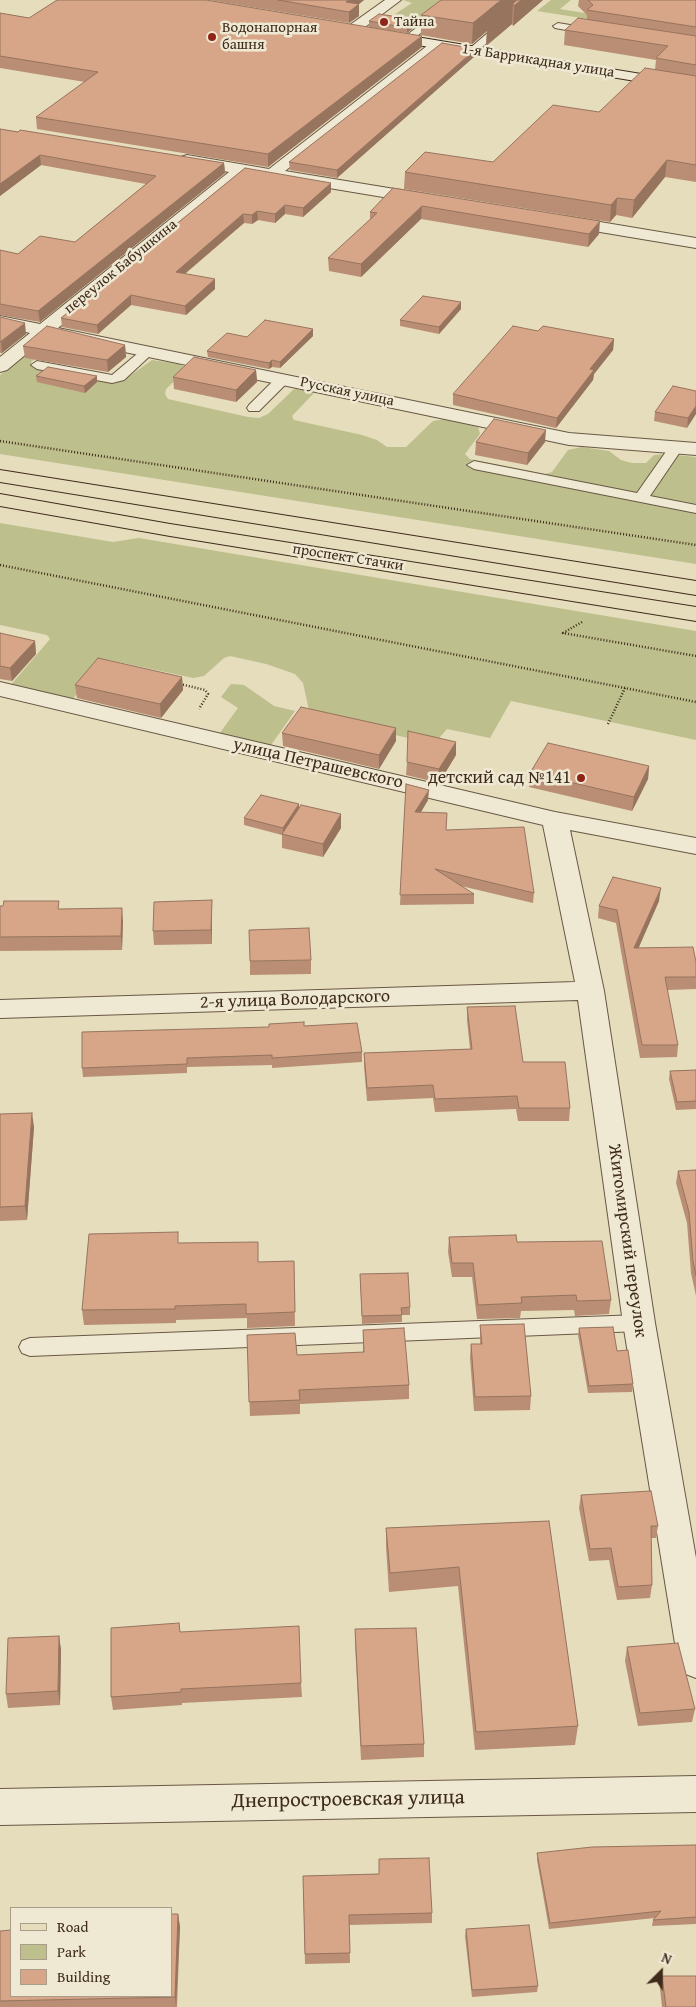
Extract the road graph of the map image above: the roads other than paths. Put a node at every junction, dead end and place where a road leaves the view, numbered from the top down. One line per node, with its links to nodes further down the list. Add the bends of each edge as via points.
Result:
1 (394, 0): 6 (street)
2 (459, 0): 8 (lane)
3 (532, 0): 10 (lane)
4 (558, 26): 7 (lane)
5 (333, 27): 6 (street, 1-я Баррикадная улица)
6 (352, 30): 8 (street, 1-я Баррикадная улица)
7 (607, 34)
8 (406, 40): 9 (street, 1-я Баррикадная улица)
9 (437, 45): 10 (street, 1-я Баррикадная улица); 14 (street)
10 (472, 50): 11 (street, 1-я Баррикадная улица)
11 (696, 87)
12 (174, 158): 13 (street)
13 (242, 169): 14 (street); 19 (street, переулок Бабушкина)
14 (272, 174): 15 (street)
15 (440, 201)
16 (548, 219): 17 (street)
17 (696, 243)
18 (0, 321): 19 (street, Русская улица)
19 (44, 329): 20 (street, Русская улица); 22 (street, переулок Бабушкина)
20 (148, 351): 21 (lane, via 120,377); 23 (street, Русская улица)
21 (37, 365)
22 (0, 366)
23 (283, 379): 24 (lane); 25 (street, Русская улица, via 569,439)
24 (254, 408)
25 (687, 448): 28 (lane)
26 (474, 465): 28 (lane)
27 (0, 476): 31 (main road, проспект Стачки)
28 (641, 498): 30 (lane)
29 (0, 500): 32 (main road, проспект Стачки)
30 (696, 509)
31 (696, 588)
32 (696, 614)
33 (0, 690): 34 (street, улица Петрашевского)
34 (555, 820): 35 (street, улица Петрашевского); 36 (street, Житомирский переулок)
35 (696, 846)
36 (590, 991): 37 (street, 2-я улица Володарского); 38 (street, Житомирский переулок)
37 (0, 1009)
38 (639, 1323): 39 (lane); 40 (street, Житомирский переулок)
39 (30, 1347)
40 (696, 1662)
41 (696, 1794): 42 (street, Днепростроевская улица)
42 (0, 1807)

